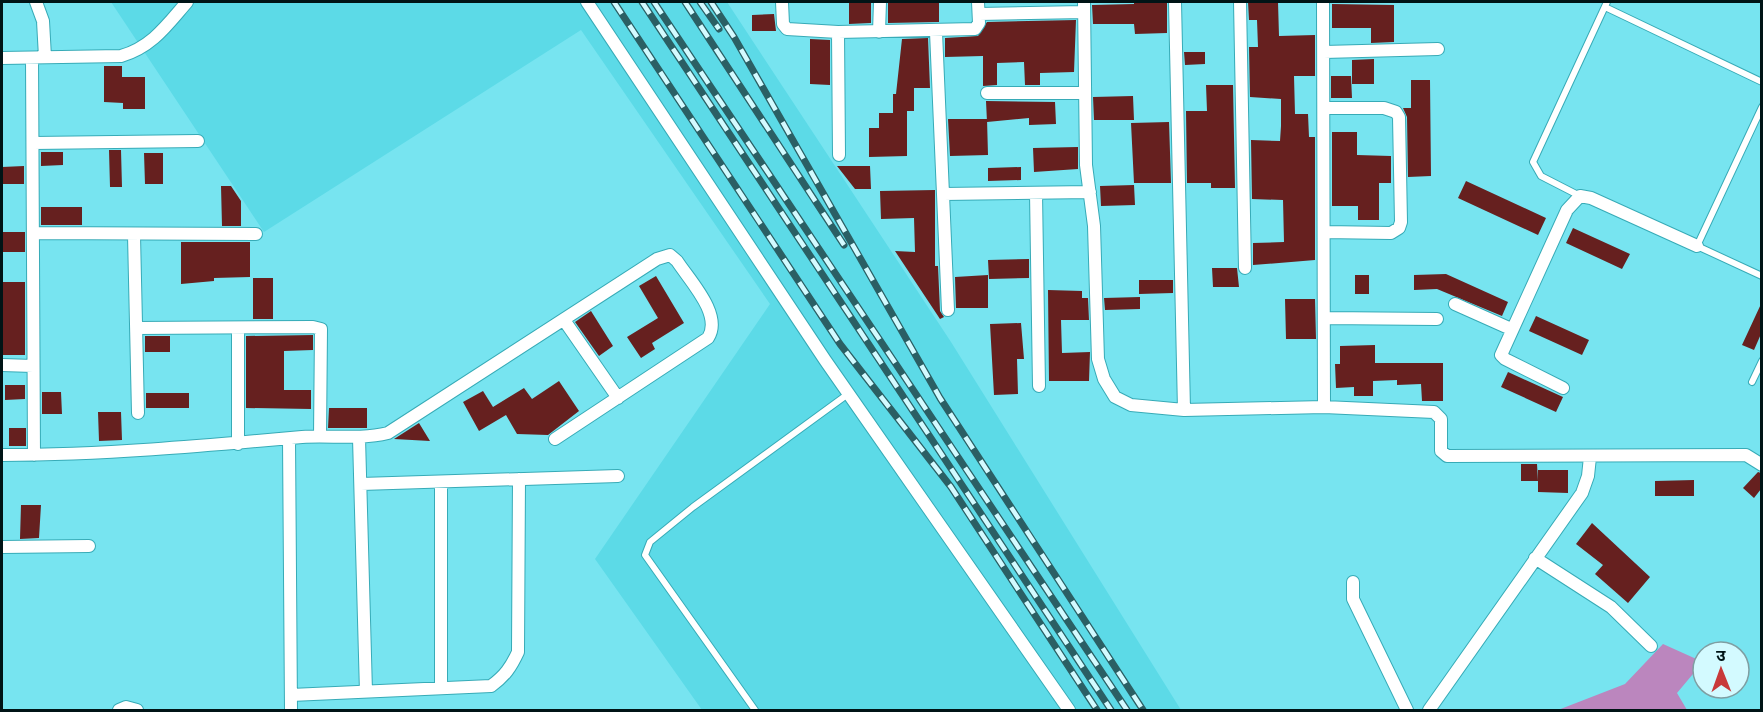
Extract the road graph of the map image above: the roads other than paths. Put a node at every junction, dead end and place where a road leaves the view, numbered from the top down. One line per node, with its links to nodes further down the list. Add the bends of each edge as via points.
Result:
1 (36, 2): 17 (street, via 43,21)
2 (187, 2): 17 (street, via 162,32 136,52 122,56)
3 (587, 2): 52 (street)
4 (782, 2): 12 (street, via 783,24 787,29)
5 (880, 2): 13 (street)
6 (1175, 2): 55 (street)
7 (1240, 2): 36 (street)
8 (1323, 2): 16 (street)
9 (1606, 4): 19 (lane); 30 (lane, via 1533,162 1541,176)
10 (1084, 7): 11 (street); 21 (street)
11 (979, 8): 14 (street, via 975,29)
12 (838, 32): 13 (street); 26 (street)
13 (879, 32): 14 (street)
14 (936, 32): 29 (street)
15 (1438, 49): 16 (street)
16 (1324, 52): 23 (street)
17 (38, 57): 18 (street); 25 (street)
18 (2, 58)
19 (1761, 82)
20 (987, 93): 21 (street)
21 (1085, 93): 27 (street)
22 (1761, 106): 35 (lane)
23 (1324, 108): 31 (street); 31 (street, via 1384,108 1396,112 1401,222 1391,233)
24 (198, 141): 25 (street)
25 (33, 143): 32 (street)
26 (840, 155)
27 (1090, 192): 28 (street); 55 (street, via 1098,359 1104,379 1115,397 1131,405)
28 (1036, 193): 29 (street); 50 (street)
29 (943, 194): 39 (street)
30 (1580, 196): 35 (street); 45 (street, via 1567,210)
31 (1324, 232): 40 (street)
32 (33, 233): 34 (street); 48 (street)
33 (256, 234): 34 (street)
34 (134, 235): 43 (street)
35 (1697, 246): 37 (lane)
36 (1245, 267)
37 (1761, 276)
38 (1455, 304): 45 (street)
39 (948, 310)
40 (1324, 318): 42 (street); 54 (street)
41 (564, 320): 53 (street); 53 (street, via 657,259 670,255 677,261 712,316 713,330 708,338); 58 (street, via 388,433)
42 (1437, 320)
43 (136, 328): 44 (street); 56 (street)
44 (238, 328): 57 (street, via 321,329); 61 (street)
45 (1511, 329): 51 (street, via 1501,350 1505,359)
46 (1761, 361): 49 (lane)
47 (2, 365): 48 (street)
48 (33, 366): 63 (street)
49 (1752, 382)
50 (1039, 386)
51 (1563, 388)
52 (848, 394): 81 (lane, via 693,507 650,542 645,555); 82 (street)
53 (618, 398): 60 (street)
54 (1324, 407): 55 (street); 64 (street, via 1434,412 1441,419 1441,451 1447,456)
55 (1184, 410)
56 (138, 413)
57 (320, 436): 58 (street); 59 (street)
58 (359, 438): 69 (street)
59 (289, 439): 61 (street); 77 (street)
60 (555, 439)
61 (238, 444): 63 (street)
62 (2, 455): 63 (street)
63 (34, 455)
64 (1590, 457): 65 (street, via 1746,455); 72 (street, via 1582,493)
65 (1761, 465)
66 (618, 476): 67 (street)
67 (519, 480): 68 (street); 75 (street, via 518,652 511,668 491,686)
68 (441, 482): 69 (street); 75 (street)
69 (361, 484): 76 (street)
70 (89, 546): 71 (street)
71 (2, 547)
72 (1535, 558): 74 (street, via 1611,607); 84 (street)
73 (1353, 582): 83 (street, via 1353,599)
74 (1651, 646)
75 (441, 688): 76 (street)
76 (366, 692): 77 (street)
77 (291, 695): 80 (street)
78 (119, 711): 79 (street, via 126,707)
79 (137, 711)
80 (291, 711)
81 (755, 711)
82 (1069, 711)
83 (1407, 711)
84 (1430, 711)

